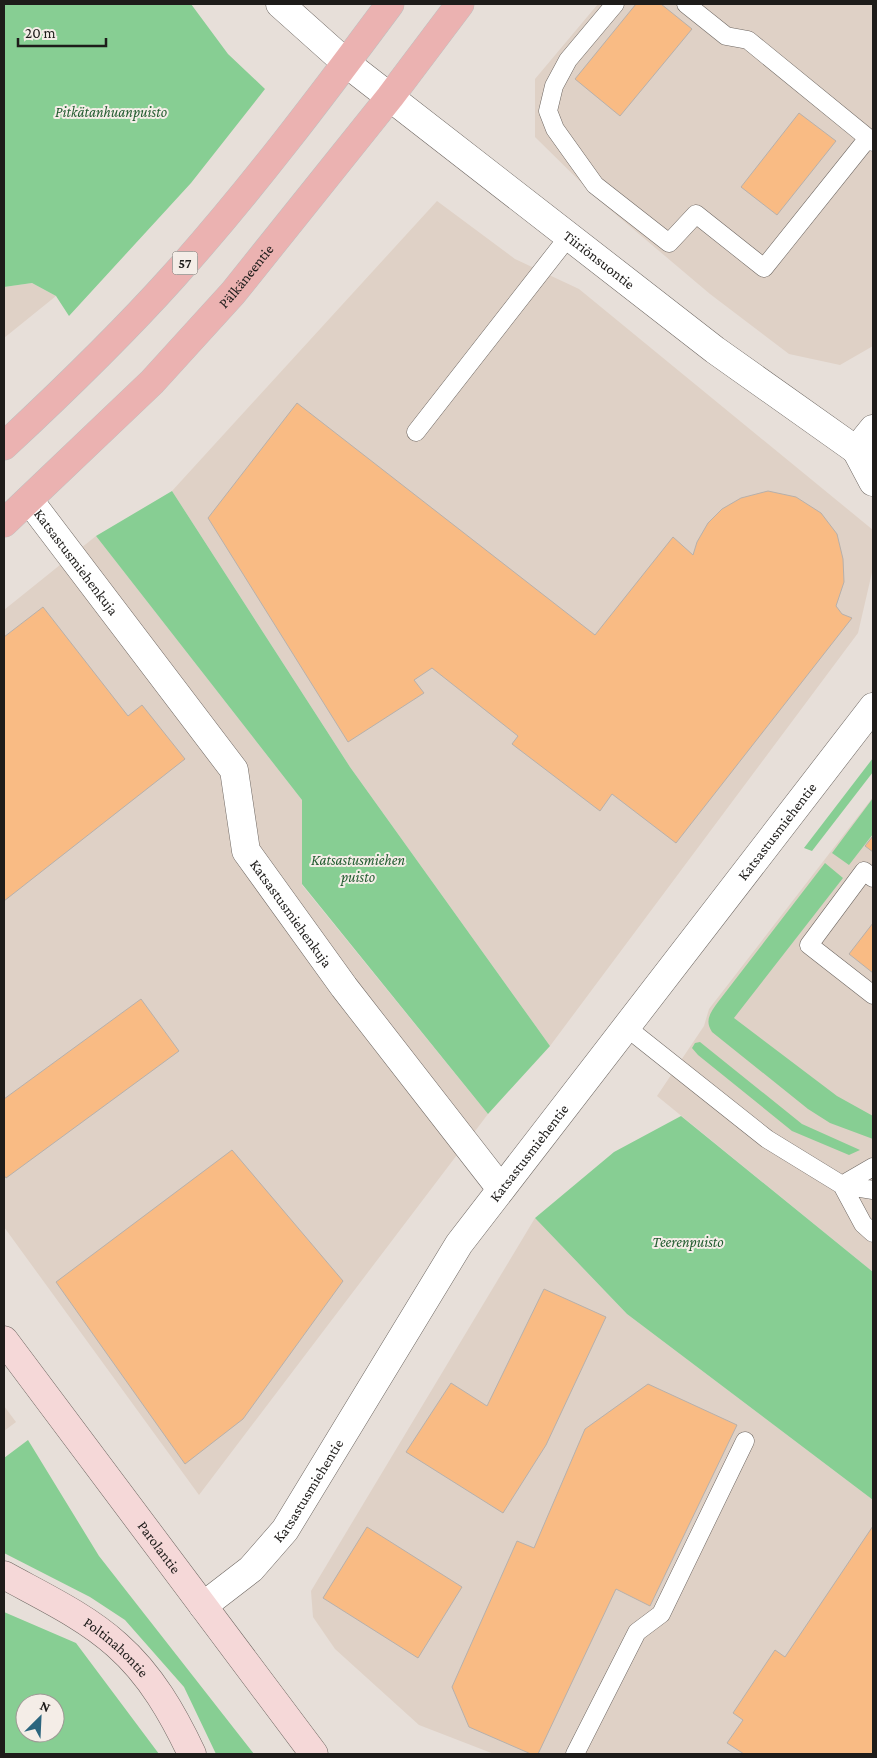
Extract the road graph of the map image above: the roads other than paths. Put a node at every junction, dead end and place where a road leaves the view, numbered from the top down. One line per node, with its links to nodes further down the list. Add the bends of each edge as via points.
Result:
1 (280, 4): 6 (street, Tiiriönsuontie)
2 (390, 4): 6 (main road, 57)
3 (460, 4): 7 (main road, Pälkäneentie)
4 (615, 4): 8 (lane, via 568,60 554,86 548,111 555,129 595,185 669,243 696,214 764,268)
5 (686, 4): 8 (lane, via 726,36 748,40)
6 (346, 63): 7 (street, Tiiriönsuontie); 12 (main road, 57, via 172,278)
7 (390, 97): 9 (street, Tiiriönsuontie); 15 (main road, Pälkäneentie, via 227,300 152,382)
8 (871, 140)
9 (569, 236): 11 (lane); 13 (street, Tiiriönsuontie, via 715,350)
10 (873, 429): 13 (street)
11 (416, 432)
12 (4, 446)
13 (865, 453): 14 (street)
14 (873, 482)
15 (29, 500): 16 (main road, Pälkäneentie); 23 (street, Katsastusmiehenkuja, via 234,770 246,850 344,988)
16 (4, 522)
17 (873, 707): 20 (street, Katsastusmiehentie)
18 (873, 878): 19 (lane, via 864,871 809,945)
19 (873, 995)
20 (626, 1027): 22 (lane, via 767,1138); 23 (street, Katsastusmiehentie)
21 (873, 1167): 22 (lane)
22 (842, 1185): 24 (lane); 25 (lane, via 863,1224)
23 (501, 1189): 29 (street, Katsastusmiehentie, via 459,1244 285,1530 251,1569)
24 (873, 1190)
25 (873, 1233)
26 (4, 1340): 29 (main road, Parolantie)
27 (745, 1441): 32 (lane, via 660,1614 637,1632)
28 (4, 1575): 30 (main road, Poltinahontie, via 117,1645 158,1692)
29 (204, 1606): 31 (main road, Parolantie)
30 (192, 1754)
31 (314, 1754)
32 (575, 1754)

